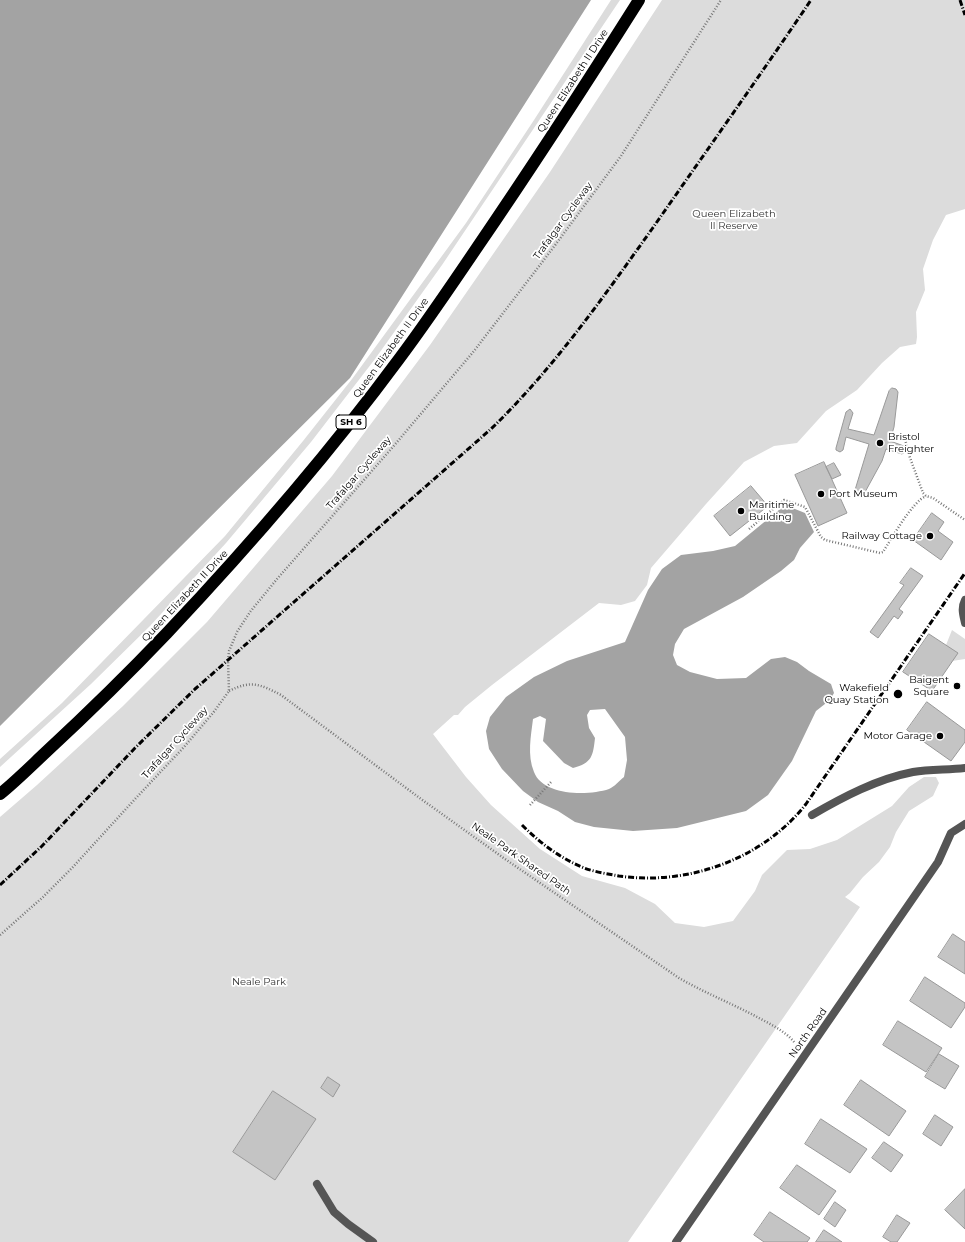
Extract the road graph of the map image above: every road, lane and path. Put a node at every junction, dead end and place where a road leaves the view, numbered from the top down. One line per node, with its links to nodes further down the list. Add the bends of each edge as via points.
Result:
1 (639, 0): 12 (highway, Queen Elizabeth II Drive / SH 6, via 556,130 452,283 400,358 348,426 239,557 180,620 83,718)
2 (721, 0): 9 (path, Trafalgar Cycleway, via 621,156 474,351 250,612 229,651)
3 (905, 439): 4 (path)
4 (926, 496): 5 (path); 6 (path, via 912,510 880,553 821,537 805,506 784,500)
5 (965, 520)
6 (749, 528)
7 (965, 600): 8 (street, via 962,605)
8 (965, 623)
9 (229, 691): 16 (path, Trafalgar Cycleway, via 201,729 72,868); 17 (path, Neale Park Shared Path, via 240,686 256,684 281,695 421,799 581,911 697,989 776,1027 789,1036)
10 (965, 768): 14 (street, via 915,772 893,777 855,792)
11 (552, 781): 13 (path)
12 (0, 794)
13 (530, 805)
14 (812, 815)
15 (965, 824): 17 (street, North Road, via 951,833 938,862)
16 (0, 935)
17 (805, 1054): 20 (street, North Road)
18 (317, 1184): 19 (street, via 334,1212)
19 (373, 1242)
20 (676, 1242)

